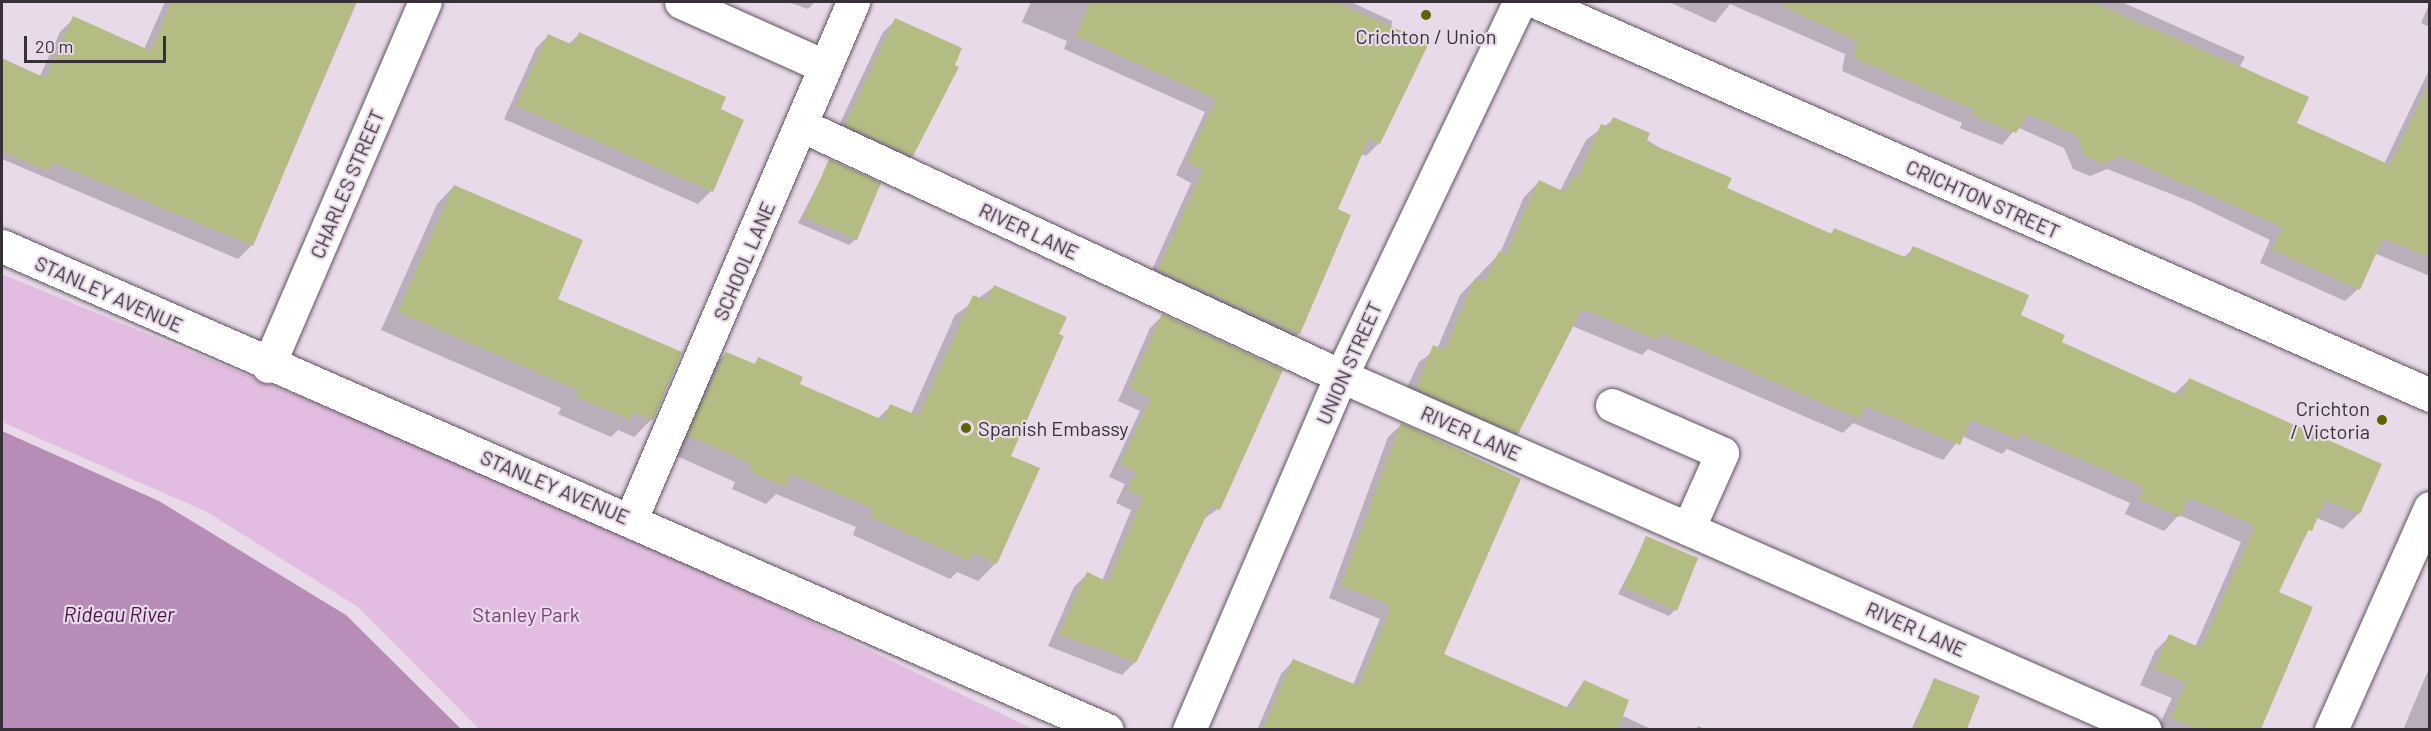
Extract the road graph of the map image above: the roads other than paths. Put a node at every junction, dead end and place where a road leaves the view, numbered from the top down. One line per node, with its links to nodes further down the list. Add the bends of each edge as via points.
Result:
1 (425, 2): 9 (street, CHARLES STREET)
2 (681, 2): 6 (street)
3 (853, 2): 6 (street, SCHOOL LANE)
4 (1519, 2): 10 (street, UNION STREET)
5 (1537, 2): 11 (street, CRICHTON STREET)
6 (824, 66): 7 (street, SCHOOL LANE)
7 (802, 126): 10 (street, RIVER LANE); 14 (street, SCHOOL LANE)
8 (2, 246): 9 (street, STANLEY AVENUE)
9 (268, 366): 14 (street, STANLEY AVENUE)
10 (1341, 376): 15 (street, RIVER LANE); 17 (street, UNION STREET)
11 (2430, 395)
12 (1612, 405): 15 (street, via 1722,453)
13 (2430, 508): 19 (street)
14 (631, 519): 16 (street, STANLEY AVENUE)
15 (1688, 529): 18 (street, RIVER LANE)
16 (1107, 729)
17 (1189, 729)
18 (2145, 729)
19 (2331, 729)

